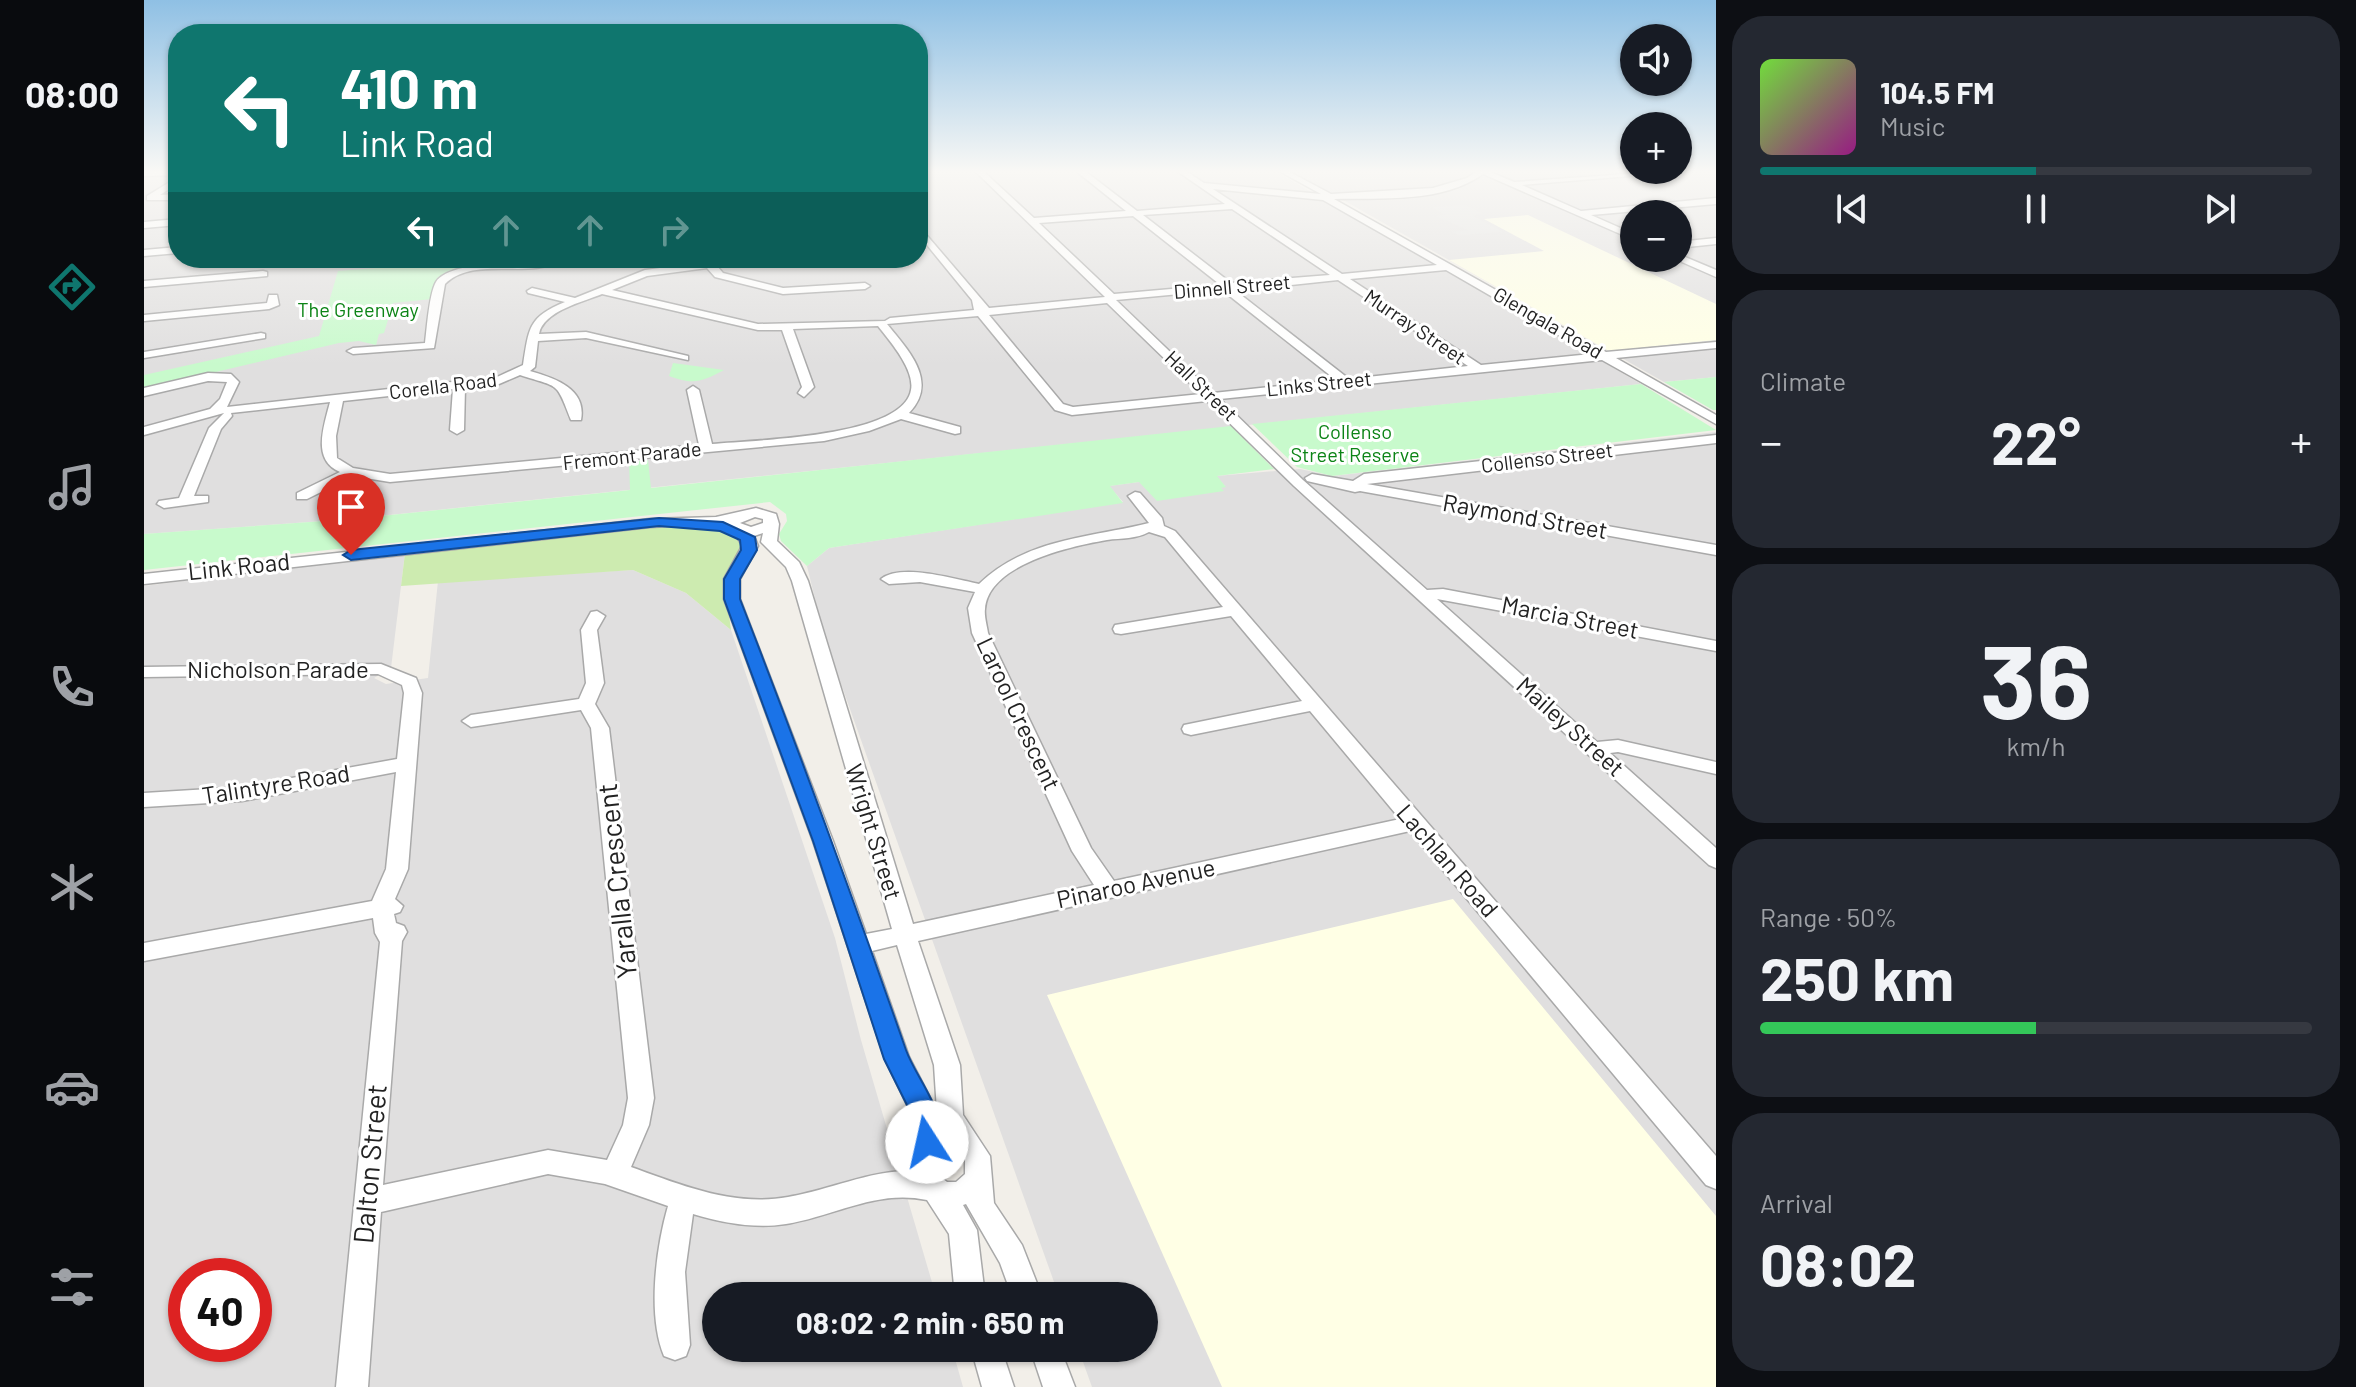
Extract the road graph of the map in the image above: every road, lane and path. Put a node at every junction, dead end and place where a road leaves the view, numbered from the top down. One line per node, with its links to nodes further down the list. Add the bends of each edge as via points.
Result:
1 (1046, 236): 25 (street, Hall Street)
2 (1162, 236): 22 (street)
3 (1278, 236): 19 (street, Murray Street)
4 (1397, 236): 11 (street, Glengala Road)
5 (928, 241): 28 (street)
6 (1716, 241): 7 (street)
7 (1692, 244)
8 (168, 251): 9 (street)
9 (144, 253)
10 (1692, 263): 18 (street)
11 (1449, 266): 19 (street, Dinnell Street); 37 (street, Glengala Road)
12 (479, 268): 35 (street, via 441,280 432,344)
13 (650, 268): 16 (street)
14 (680, 268): 16 (street, Corella Road)
15 (711, 268): 21 (street, via 722,276 783,291)
16 (651, 271): 23 (street, Corella Road)
17 (266, 274): 20 (street)
18 (1716, 274)
19 (1340, 277): 22 (street, Dinnell Street); 39 (street, Murray Street)
20 (144, 284)
21 (865, 286)
22 (1228, 288): 25 (street, Dinnell Street); 41 (street)
23 (602, 290): 26 (street, Corella Road); 31 (street, Dinnell Street, via 741,324)
24 (532, 291): 26 (street)
25 (1111, 299): 28 (street, Dinnell Street); 46 (street, Hall Street)
26 (575, 301): 33 (street, Corella Road, via 538,321)
27 (271, 306): 29 (street)
28 (983, 311): 30 (street, Dinnell Street); 46 (street, Links Street, via 1065,409)
29 (144, 318)
30 (884, 323): 31 (street, Dinnell Street); 49 (street, via 918,383 912,402)
31 (787, 329): 45 (street, via 808,387)
32 (261, 337): 36 (street)
33 (534, 338): 38 (street, via 586,335); 40 (street, Corella Road, via 532,362)
34 (1716, 345): 37 (street, Links Street)
35 (353, 351)
36 (144, 355)
37 (1605, 356): 39 (street, Links Street); 51 (street, Glengala Road)
38 (684, 358)
39 (1478, 368): 41 (street, Links Street)
40 (522, 372): 42 (street, Corella Road); 50 (street, via 568,389)
41 (1346, 382): 46 (street, Links Street)
42 (459, 386): 47 (street, Corella Road); 52 (street)
43 (693, 390): 56 (street)
44 (144, 392): 48 (street, via 222,376 233,380)
45 (804, 393)
46 (1211, 395): 58 (street, Hall Street)
47 (337, 398): 48 (street, Corella Road); 57 (street, via 326,448 335,463)
48 (220, 414): 54 (street, Corella Road); 63 (street)
49 (899, 414): 53 (street); 56 (street, Fremont Parade, via 845,434)
50 (576, 417)
51 (1716, 420)
52 (457, 430)
53 (955, 430)
54 (144, 431)
55 (1716, 439): 59 (street, Collenso Street, via 1377,478)
56 (707, 449): 57 (street, Fremont Parade, via 422,478)
57 (351, 472): 61 (street)
58 (1307, 483): 59 (street, Raymond Street); 72 (street, Hall Street)
59 (1359, 488): 68 (street, Raymond Street)
60 (1134, 495): 67 (street, Lachlan Road)
61 (302, 496)
62 (203, 499): 63 (street)
63 (185, 501): 64 (street)
64 (164, 504)
65 (772, 524): 66 (street, Link Road, via 766,514); 91 (street, Wright Street, via 769,542 791,563 800,581)
66 (739, 525): 69 (street, Link Road, via 635,524); 92 (street, Wright Street, via 750,546 732,579 732,599)
67 (1155, 526): 71 (street, via 1026,558 1006,567); 73 (street, Lachlan Road)
68 (1716, 550)
69 (144, 579)
70 (889, 579): 71 (street, via 920,577)
71 (982, 589): 89 (street, Larool Crescent, via 975,602 977,625)
72 (1423, 595): 76 (street, Marcia Street, via 1443,594); 83 (street, Mailey Street)
73 (1232, 611): 75 (street); 80 (street, Lachlan Road)
74 (597, 616): 79 (street, via 589,630 595,683)
75 (1121, 629)
76 (1716, 646)
77 (144, 672): 78 (street, Nicholson Parade, via 381,669)
78 (410, 682): 84 (street, Dalton Street)
79 (586, 704): 81 (street); 96 (street, Yaralla Crescent, via 600,728 641,1098 636,1125)
80 (1313, 705): 82 (street); 87 (street, Lachlan Road)
81 (471, 721)
82 (1191, 729)
83 (1593, 748): 85 (street, via 1618,746); 88 (street, Mailey Street)
84 (407, 764): 86 (street, Talintyre Road, via 242,794); 90 (street, Dalton Street, via 397,869 401,889)
85 (1716, 768)
86 (144, 800)
87 (1414, 823): 89 (street, Pinaroo Avenue); 98 (street, Lachlan Road)
88 (1716, 860)
89 (1101, 892): 91 (street, Pinaroo Avenue)
90 (386, 906): 93 (street); 102 (street, Dalton Street, via 398,929 391,941)
91 (904, 935): 92 (street, Pinaroo Avenue); 94 (street, Wright Street, via 946,1062 950,1118)
92 (858, 945): 95 (street, Wright Street, via 897,1059 924,1112)
93 (144, 952)
94 (968, 1145): 95 (street, via 940,1142); 97 (street, via 977,1154)
95 (924, 1156): 99 (street); 100 (street, via 923,1175)
96 (615, 1172): 101 (street); 102 (street, via 548,1162)
97 (980, 1173): 100 (street, via 964,1191); 104 (street, via 980,1206 1012,1255)
98 (1716, 1176)
99 (873, 1186): 100 (street, via 917,1183); 101 (street, via 770,1213)
100 (936, 1190): 103 (street, via 963,1230)
101 (683, 1200): 105 (street, via 669,1253)
102 (366, 1202): 108 (street, Dalton Street)
103 (969, 1282)
104 (1022, 1282)
105 (675, 1345)
106 (990, 1362): 109 (street)
107 (1050, 1362): 110 (street)
108 (352, 1387)
109 (998, 1387)
110 (1059, 1387)

